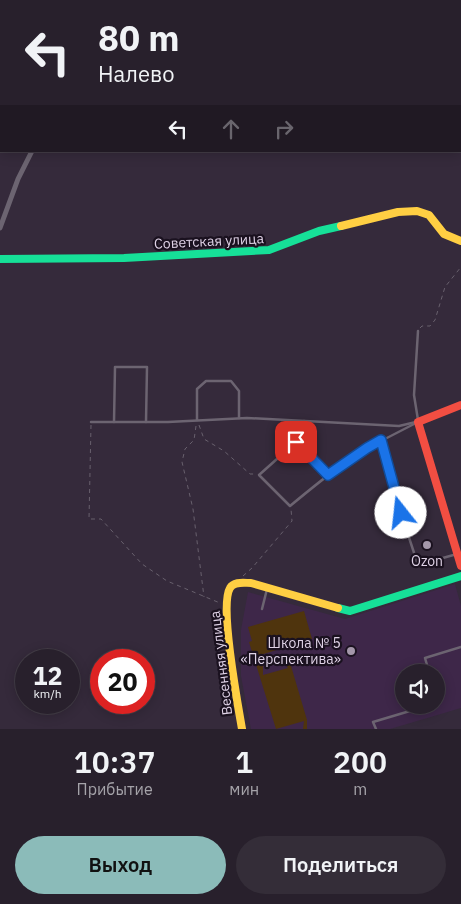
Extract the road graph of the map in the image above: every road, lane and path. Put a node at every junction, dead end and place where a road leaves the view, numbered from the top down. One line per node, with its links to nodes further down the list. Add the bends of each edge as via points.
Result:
1 (32, 152): 2 (street)
2 (0, 228)
3 (461, 241): 4 (street, Советская улица, via 444,234 429,215 416,211 398,212 319,231 269,250 124,258)
4 (0, 259)
5 (461, 266): 6 (path, via 445,287 435,320)
6 (418, 331): 14 (lane, via 414,395)
7 (461, 405): 14 (street)
8 (239, 418): 9 (lane); 9 (lane, via 239,391 231,381 206,381 197,389); 10 (lane)
9 (197, 420): 13 (lane); 17 (path, via 204,440 224,451 250,474); 25 (path, via 194,440 185,449 182,462)
10 (304, 421): 14 (lane, via 399,426); 16 (lane)
11 (91, 422): 12 (lane); 25 (path, via 89,519 101,519 142,564 167,581)
12 (114, 422): 13 (lane); 13 (lane, via 115,367 147,367)
13 (146, 422)
14 (418, 422): 15 (lane); 20 (street)
15 (381, 440): 18 (lane); 20 (lane, via 418,565)
16 (296, 442): 17 (lane); 18 (lane)
17 (259, 475): 19 (lane)
18 (328, 475): 19 (lane)
19 (290, 506): 23 (path, via 292,521)
20 (457, 554): 21 (street)
21 (461, 566)
22 (461, 576): 24 (street, via 350,611)
23 (236, 583): 24 (street); 26 (street, Весенняя улица, via 230,589)
24 (267, 588): 27 (lane)
25 (204, 597): 26 (path)
26 (226, 606): 31 (street, Весенняя улица)
27 (262, 609)
28 (461, 647): 29 (lane, via 424,658)
29 (426, 664)
30 (400, 714): 32 (lane, via 374,722)
31 (242, 729)
32 (376, 729)

